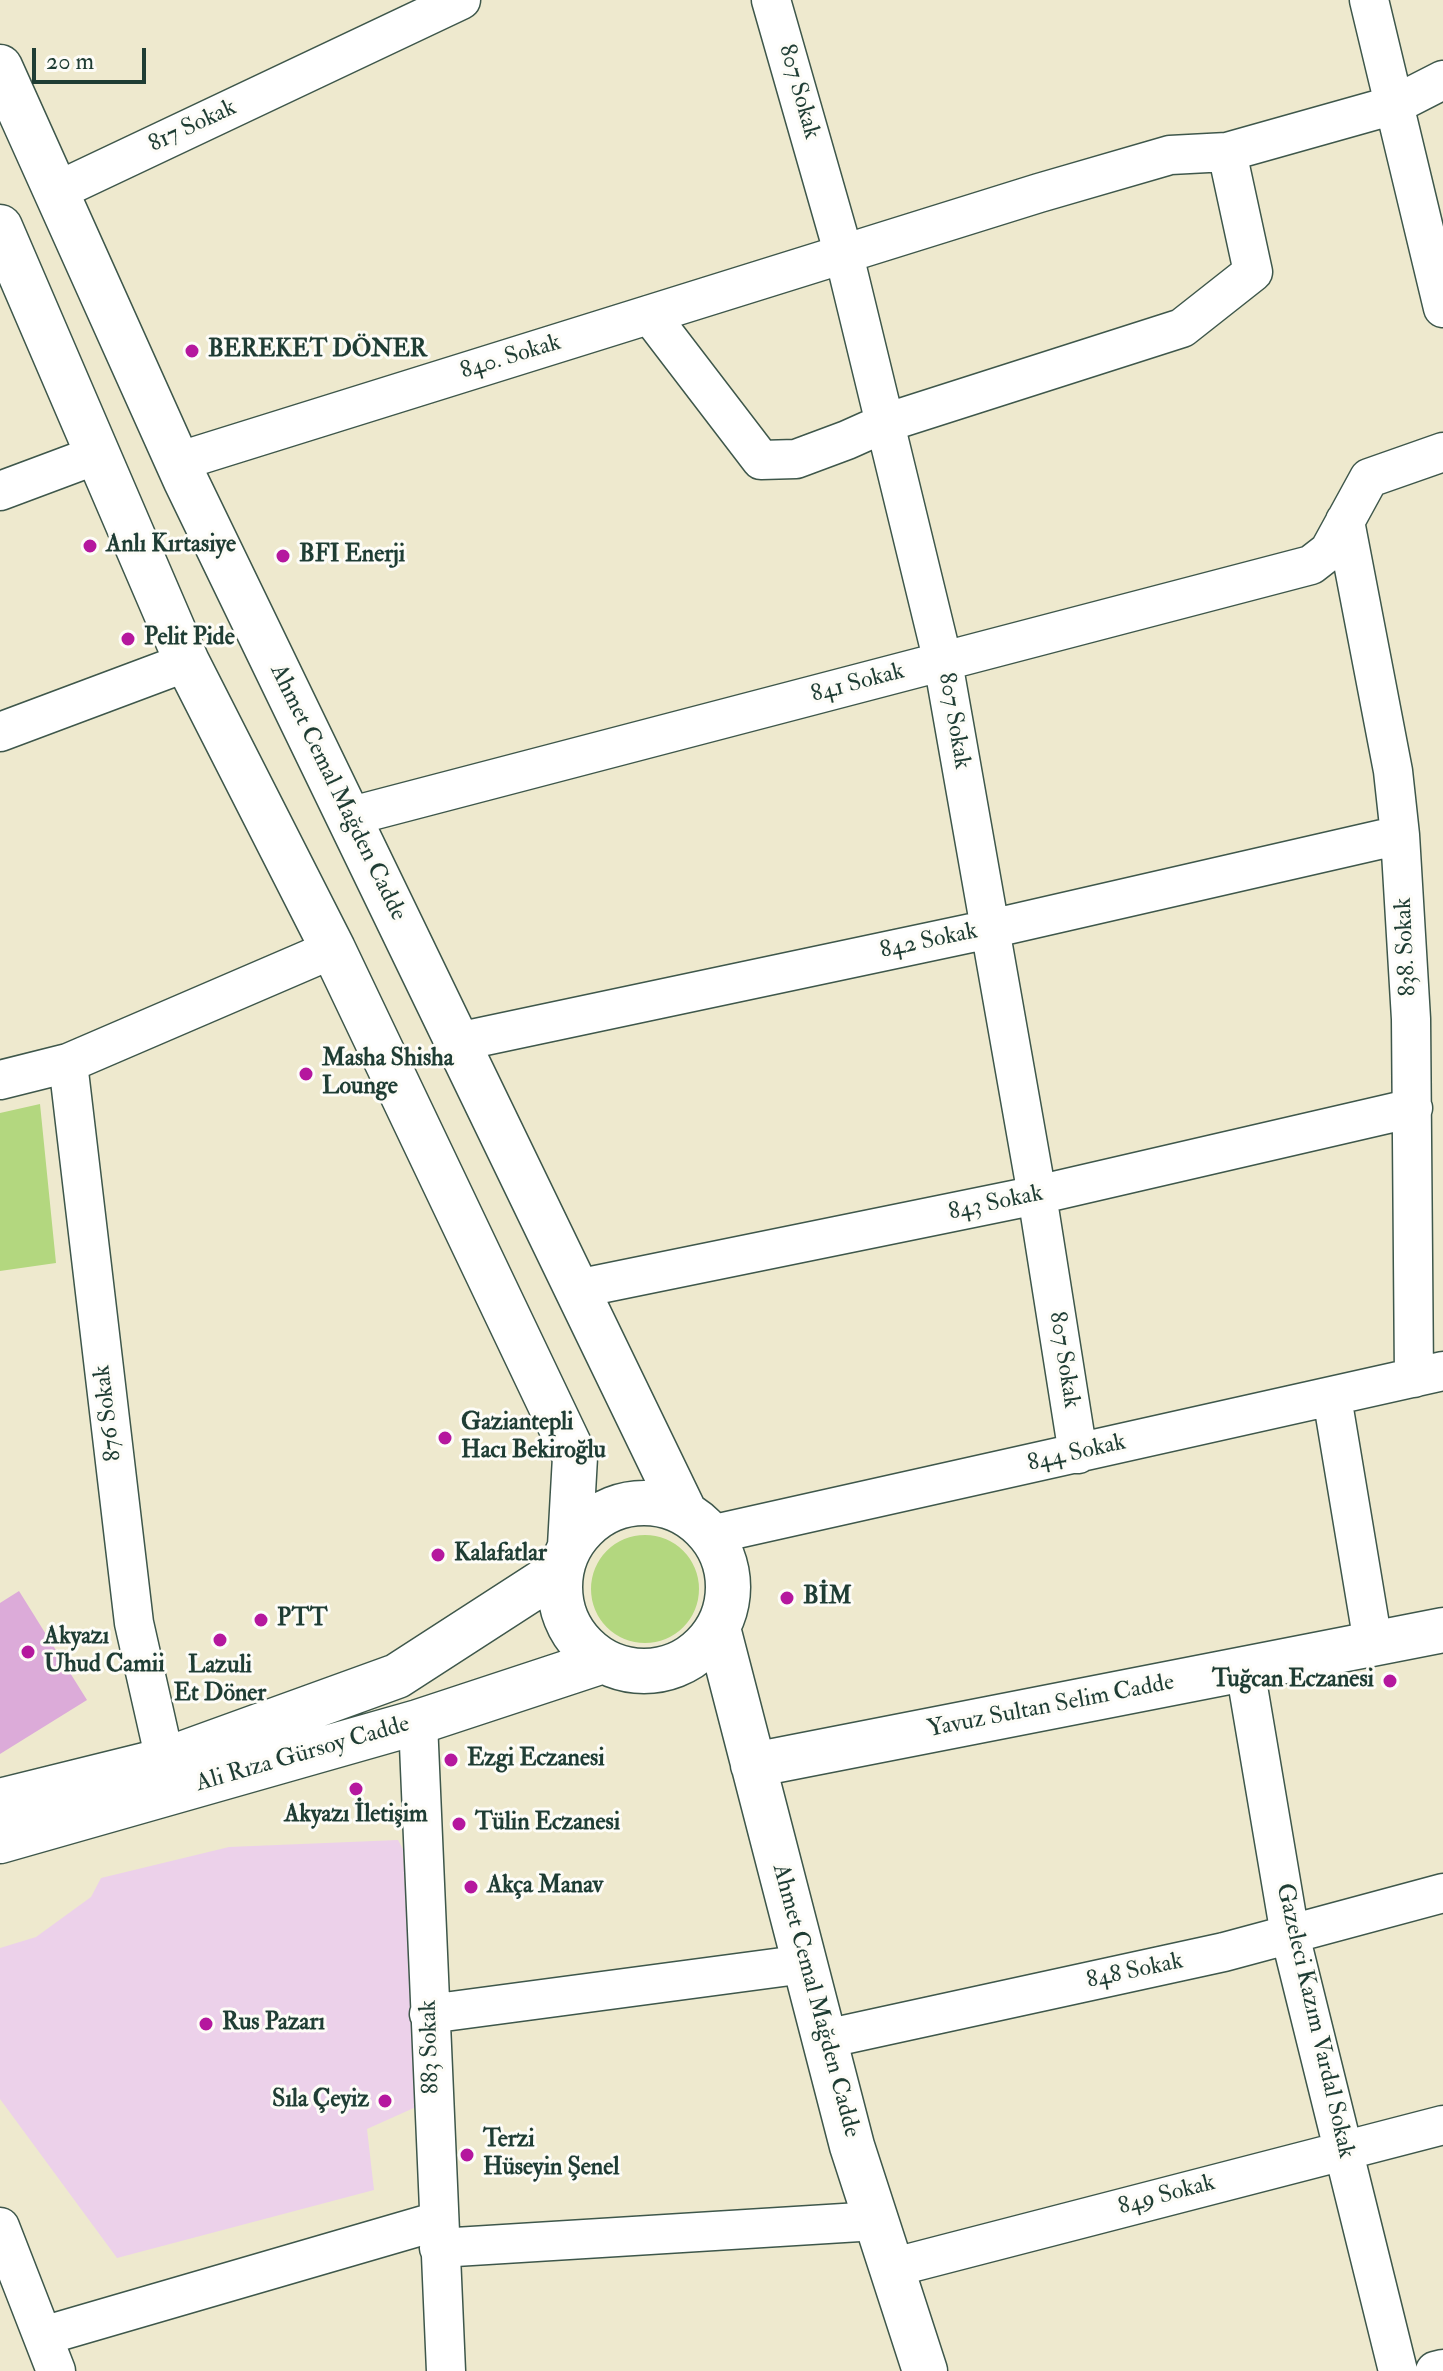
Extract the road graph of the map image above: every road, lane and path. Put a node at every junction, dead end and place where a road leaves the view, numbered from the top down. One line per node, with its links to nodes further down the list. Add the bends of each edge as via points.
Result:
1 (461, 0): 4 (street, 817 Sokak)
2 (771, 0): 11 (street, 807 Sokak)
3 (1369, 0): 7 (street)
4 (390, 15): 9 (street, 817 Sokak)
5 (0, 67): 9 (main road, Ahmet Cemal Mağden Cadde)
6 (1443, 80): 7 (street, 840. Sokak)
7 (1394, 105): 8 (street, 840. Sokak); 12 (street)
8 (1227, 152): 11 (street, 840. Sokak, via 1170,155); 14 (street, via 1253,272 1182,328)
9 (55, 192): 17 (main road, Ahmet Cemal Mağden Cadde)
10 (0, 227): 16 (main road)
11 (844, 255): 13 (street, 840. Sokak); 14 (street, 807 Sokak)
12 (1443, 308)
13 (650, 315): 14 (street, via 761,460 796,459); 17 (street, 840. Sokak)
14 (885, 423): 21 (street, 807 Sokak)
15 (1443, 452): 19 (street, 841 Sokak, via 1369,478)
16 (99, 454): 18 (street); 20 (main road)
17 (177, 462): 23 (main road, Ahmet Cemal Mağden Cadde)
18 (0, 491)
19 (1345, 521): 21 (street, 841 Sokak, via 1329,551 1311,565); 24 (street, 838. Sokak, via 1393,771)
20 (187, 662): 22 (street); 26 (main road)
21 (943, 662): 23 (street, 841 Sokak); 25 (street, 807 Sokak)
22 (0, 732)
23 (348, 817): 27 (main road, Ahmet Cemal Mağden Cadde)
24 (1400, 835): 25 (street, 842 Sokak); 30 (street, 838. Sokak)
25 (990, 929): 27 (street, 842 Sokak); 31 (street, 807 Sokak)
26 (333, 949): 28 (street); 37 (main road, via 575,1457)
27 (457, 1042): 32 (main road, Ahmet Cemal Mağden Cadde)
28 (68, 1063): 29 (street); 44 (street, 876 Sokak, via 134,1623)
29 (0, 1080)
30 (1413, 1108): 31 (street, 843 Sokak); 33 (street, 838. Sokak)
31 (1037, 1195): 32 (street, 843 Sokak); 35 (street, 807 Sokak)
32 (576, 1289): 36 (main road, Ahmet Cemal Mağden Cadde)
33 (1428, 1374): 34 (street, 844 Sokak)
34 (1332, 1397): 35 (street, 844 Sokak); 40 (street)
35 (1078, 1454): 36 (street, 844 Sokak)
36 (697, 1524): 37 (main road, via 660,1504 634,1503 608,1510 587,1525); 38 (main road, via 722,1556 728,1580)
37 (566, 1558): 41 (main road, via 560,1597 567,1622); 44 (main road, Ali Rıza Gürsoy Cadde, via 397,1676)
38 (718, 1628): 41 (main road, via 679,1664 654,1671 628,1670); 45 (main road, Ahmet Cemal Mağden Cadde)
39 (1443, 1630): 40 (main road, Yavuz Sultan Selim Cadde)
40 (1373, 1643): 42 (main road, Yavuz Sultan Selim Cadde)
41 (603, 1661): 43 (main road, Ali Rıza Gürsoy Cadde)
42 (1245, 1669): 45 (main road, Yavuz Sultan Selim Cadde); 49 (street, Gazeleci Kazım Vardal Sokak)
43 (418, 1722): 47 (main road, Ali Rıza Gürsoy Cadde); 51 (street, 883 Sokak)
44 (165, 1760): 46 (main road, Ali Rıza Gürsoy Cadde)
45 (753, 1765): 50 (main road, Ahmet Cemal Mağden Cadde)
46 (0, 1801)
47 (0, 1841)
48 (1443, 1893): 49 (street, 848 Sokak)
49 (1290, 1935): 52 (street, 848 Sokak); 54 (street, Gazeleci Kazım Vardal Sokak)
50 (805, 1964): 51 (street); 52 (main road, Ahmet Cemal Mağden Cadde)
51 (429, 2014): 57 (street, 883 Sokak)
52 (825, 2039): 55 (main road, Ahmet Cemal Mağden Cadde)
53 (1443, 2125): 54 (street, 849 Sokak)
54 (1345, 2150): 58 (street, 849 Sokak); 64 (street, Gazeleci Kazım Vardal Sokak)
55 (876, 2221): 57 (street); 58 (main road, Ahmet Cemal Mağden Cadde)
56 (0, 2227): 59 (street)
57 (439, 2234): 59 (street); 62 (street, 883 Sokak)
58 (891, 2268): 63 (main road, Ahmet Cemal Mağden Cadde)
59 (43, 2336): 61 (street)
60 (1443, 2369): 65 (street)
61 (56, 2371)
62 (446, 2371)
63 (925, 2371)
64 (1398, 2371)
65 (1435, 2371)

